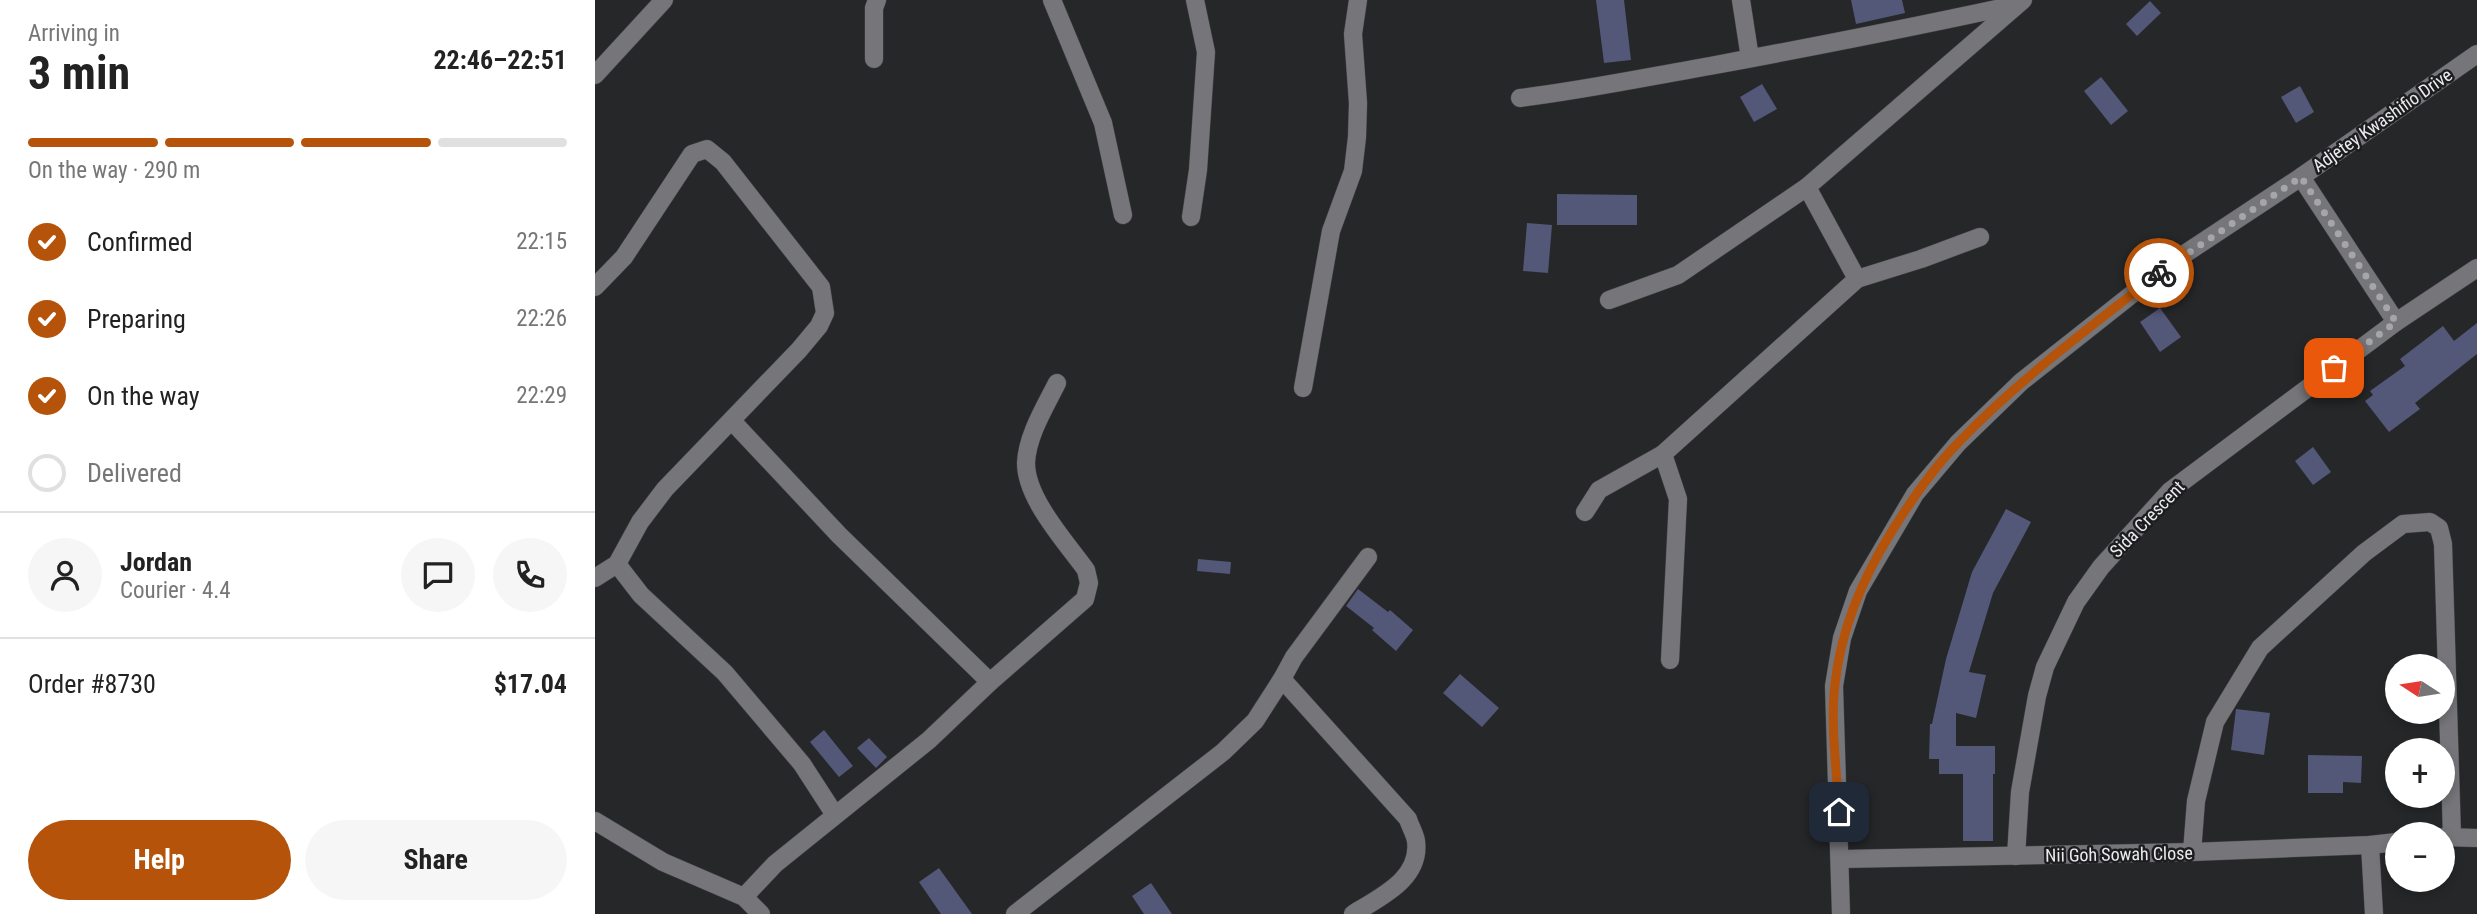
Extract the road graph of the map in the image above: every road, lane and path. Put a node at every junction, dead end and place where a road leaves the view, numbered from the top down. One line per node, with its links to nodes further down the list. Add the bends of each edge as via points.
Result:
1 (664, 0): 11 (street)
2 (877, 0): 10 (street)
3 (1052, 0): 15 (street, via 1103,123)
4 (1195, 0): 16 (street, via 1206,52)
5 (1358, 0): 24 (street, via 1353,34 1358,103 1353,171 1331,231)
6 (1741, 0): 9 (street)
7 (2021, 2): 9 (street); 14 (street)
8 (2477, 54): 13 (street, Adjetey Kwashifio Drive)
9 (1749, 58): 12 (street)
10 (874, 59)
11 (595, 75)
12 (1520, 98)
13 (2301, 177): 22 (street); 43 (street, Adjetey Kwashifio Drive, via 2174,261 2021,382 1958,443 1915,494 1858,591 1842,638 1834,686)
14 (1807, 187): 19 (street); 21 (street, via 1678,275)
15 (1123, 215)
16 (1191, 217)
17 (1980, 237): 19 (street)
18 (2477, 268): 22 (street, Sida Crescent)
19 (1857, 279): 26 (street)
20 (595, 287): 25 (street, via 624,257 692,154 707,149 723,162 821,287 825,313 812,334)
21 (1609, 300)
22 (2396, 322): 42 (street, Sida Crescent, via 2170,491 2101,567 2076,602 2036,696 2022,779)
23 (1057, 383): 33 (street, via 1032,436 1026,462 1028,482 1086,570 1089,583 1085,599)
24 (1303, 388)
25 (732, 421): 29 (street, via 665,489); 33 (street, via 839,535)
26 (1663, 454): 27 (street, via 1599,490); 31 (street, via 1678,499)
27 (1585, 512)
28 (1368, 557): 32 (street)
29 (617, 564): 30 (street); 34 (street, via 641,595 725,673 802,764)
30 (595, 578)
31 (1670, 660)
32 (1282, 679): 46 (street, via 1255,722 1223,752); 47 (street, via 1408,819 1416,841 1413,863 1401,882)
33 (990, 682): 34 (street, via 929,740)
34 (835, 815): 44 (street, via 775,864)
35 (595, 821): 44 (street, via 663,862)
36 (2447, 822): 41 (street, via 2443,544 2439,527 2430,522 2403,524 2364,553 2260,648 2215,722 2196,801)
37 (2455, 837): 38 (street)
38 (2477, 838)
39 (2385, 843): 40 (street, Nii Goh Sowah Close)
40 (2370, 845): 41 (street, Nii Goh Sowah Close); 49 (street)
41 (2192, 852): 42 (street, Nii Goh Sowah Close)
42 (2016, 856): 43 (street, Nii Goh Sowah Close)
43 (1841, 859): 48 (street, Adjetey Kwashifio Drive)
44 (744, 897): 45 (street)
45 (761, 914)
46 (1015, 914)
47 (1353, 914)
48 (1841, 914)
49 (2374, 914)

